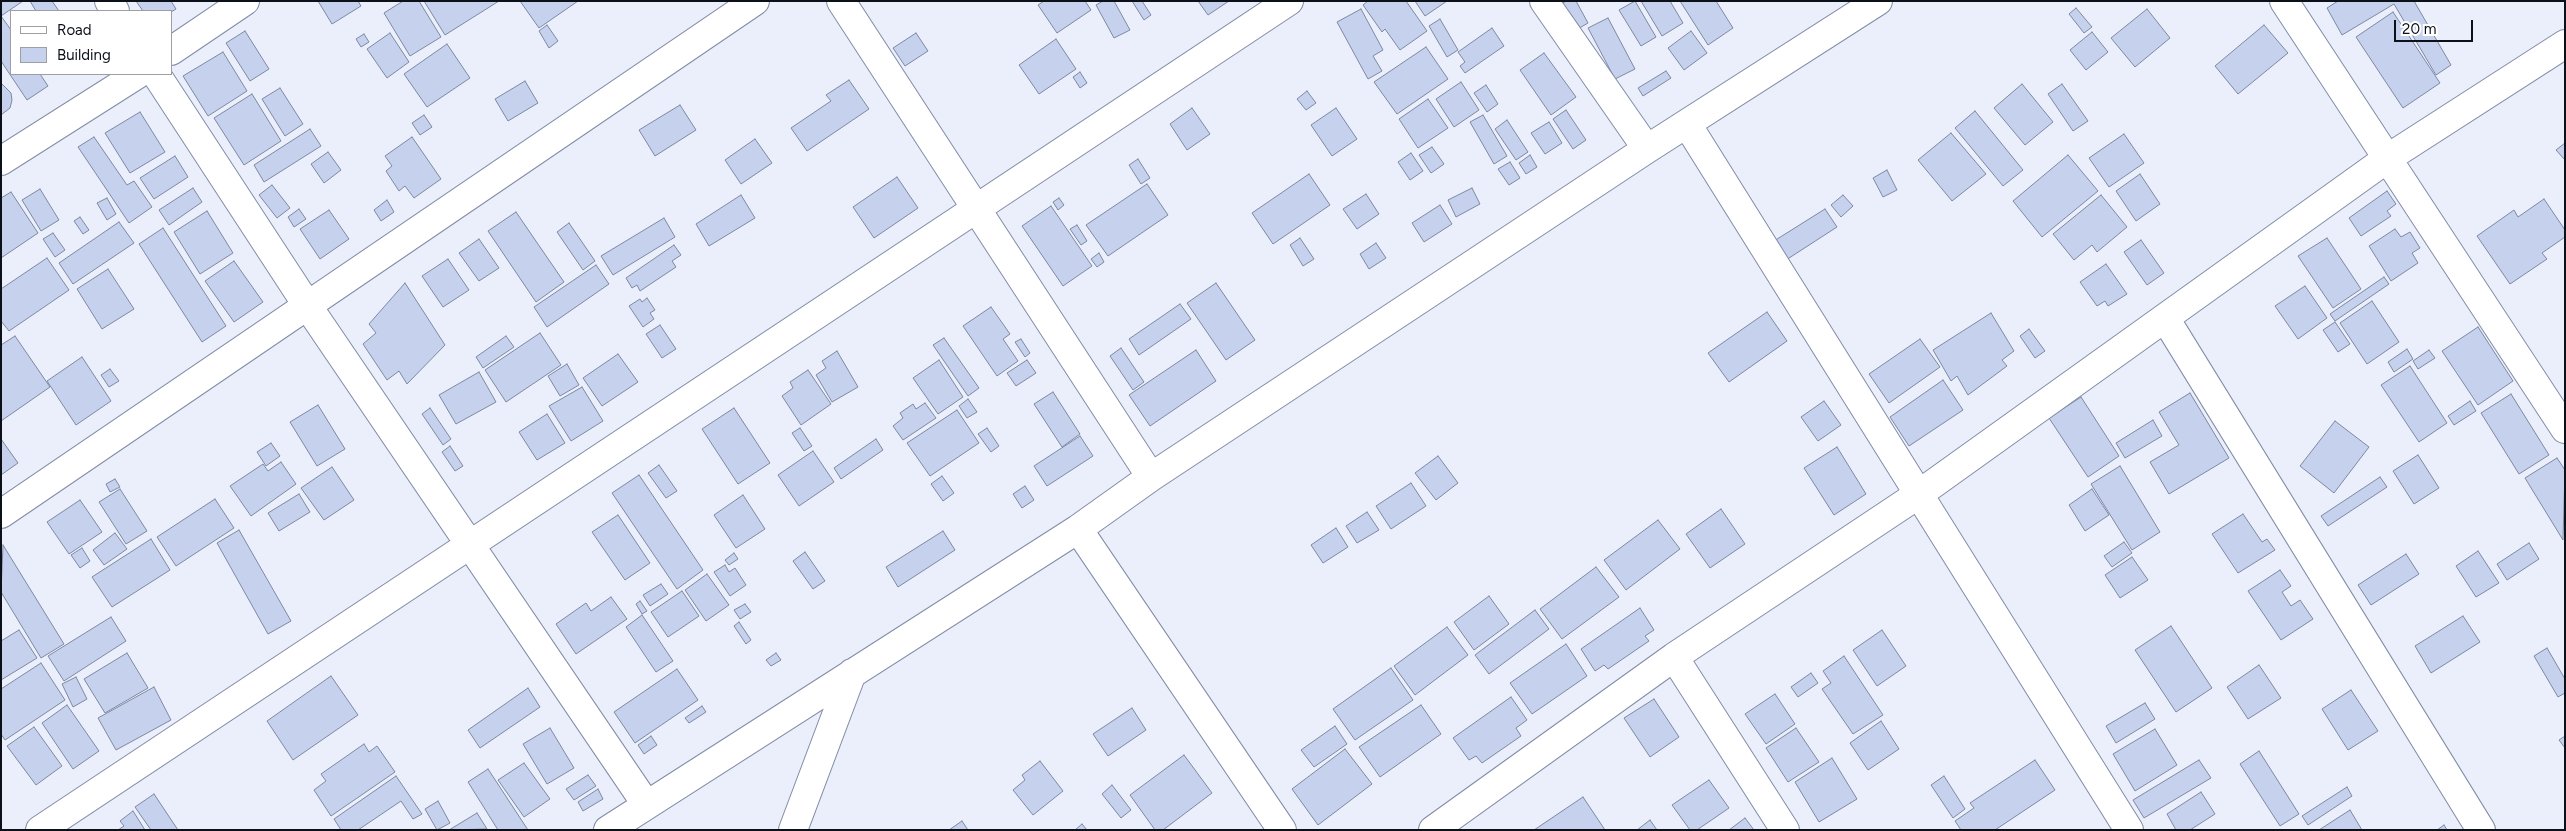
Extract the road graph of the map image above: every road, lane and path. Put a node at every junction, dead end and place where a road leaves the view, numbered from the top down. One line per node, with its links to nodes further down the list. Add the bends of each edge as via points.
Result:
1 (245, 1): 9 (street)
2 (755, 1): 17 (street)
3 (841, 1): 16 (street)
4 (1289, 1): 16 (street)
5 (1544, 1): 13 (street)
6 (1878, 1): 12 (street)
7 (2284, 1): 14 (street)
8 (2565, 44): 14 (street)
9 (172, 51)
10 (136, 75): 15 (street)
11 (157, 75): 17 (street)
12 (1687, 124): 13 (street); 21 (street)
13 (1647, 149): 20 (street)
14 (2388, 158): 18 (street); 19 (street)
15 (1, 161)
16 (976, 208): 20 (street); 24 (street)
17 (306, 305): 22 (street); 24 (street)
18 (2165, 318): 21 (street); 35 (street)
19 (2565, 429)
20 (1151, 478): 23 (street)
21 (1919, 494): 25 (street); 34 (street)
22 (1, 514)
23 (1078, 529): 26 (street); 32 (street)
24 (469, 544): 27 (street); 29 (street)
25 (1674, 657): 28 (street); 33 (street)
26 (852, 673): 27 (street); 31 (street)
27 (646, 804): 30 (street)
28 (1437, 828)
29 (40, 830)
30 (608, 830)
31 (793, 830)
32 (1282, 830)
33 (1785, 830)
34 (2128, 830)
35 (2482, 830)

